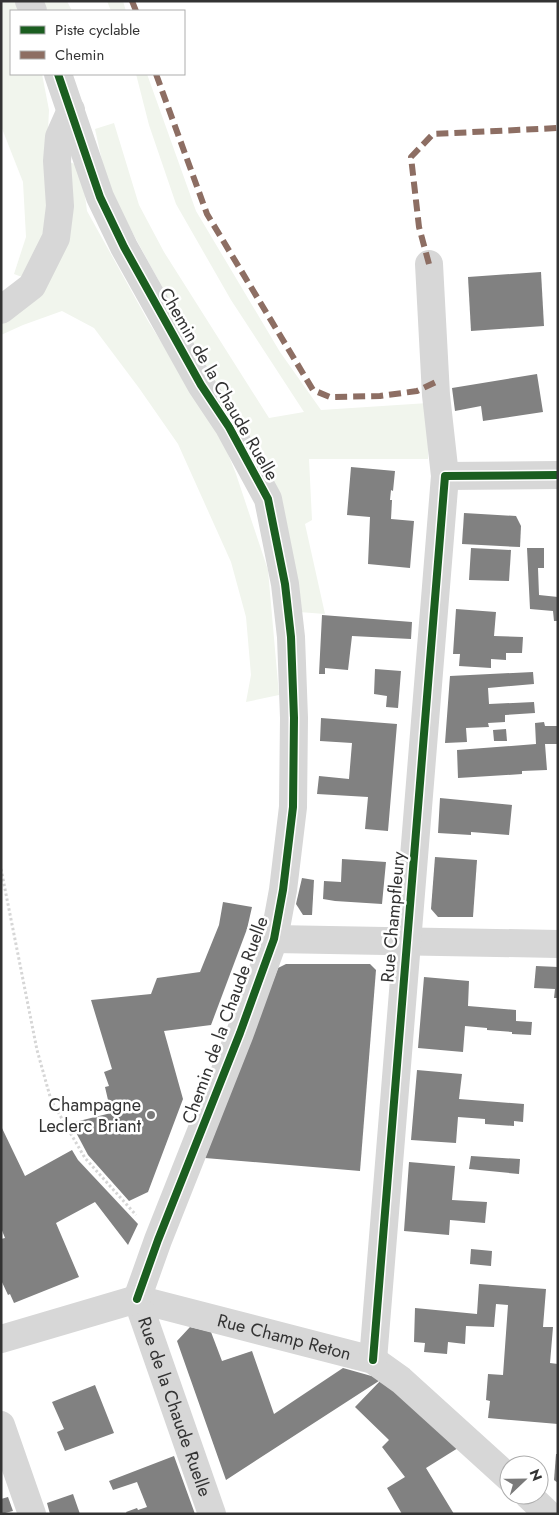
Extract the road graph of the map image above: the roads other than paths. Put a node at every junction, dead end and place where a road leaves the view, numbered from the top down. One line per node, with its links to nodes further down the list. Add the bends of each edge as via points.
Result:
1 (58, 75): 2 (street, Chemin de la Chaude Ruelle)
2 (71, 110): 4 (street, via 59,137 60,206 56,238 32,286); 7 (street, Chemin de la Chaude Ruelle, via 100,197 124,247 268,499 285,584 294,718 293,807)
3 (429, 264): 6 (street, Rue Champfleury, via 436,395)
4 (1, 310)
5 (558, 475): 6 (street)
6 (445, 476): 8 (street, Rue Champfleury)
7 (274, 938): 8 (street); 10 (street, Chemin de la Chaude Ruelle)
8 (406, 941): 9 (street); 12 (street, Rue Champfleury)
9 (558, 944)
10 (137, 1299): 11 (street); 12 (street, Rue Champ Reton); 17 (street, Rue de la Chaude Ruelle)
11 (1, 1340)
12 (373, 1360): 14 (street, Rue Champ Reton, via 401,1380)
13 (1, 1425): 16 (street)
14 (499, 1469)
15 (539, 1505): 18 (street)
16 (32, 1514)
17 (212, 1514)
18 (548, 1514)

